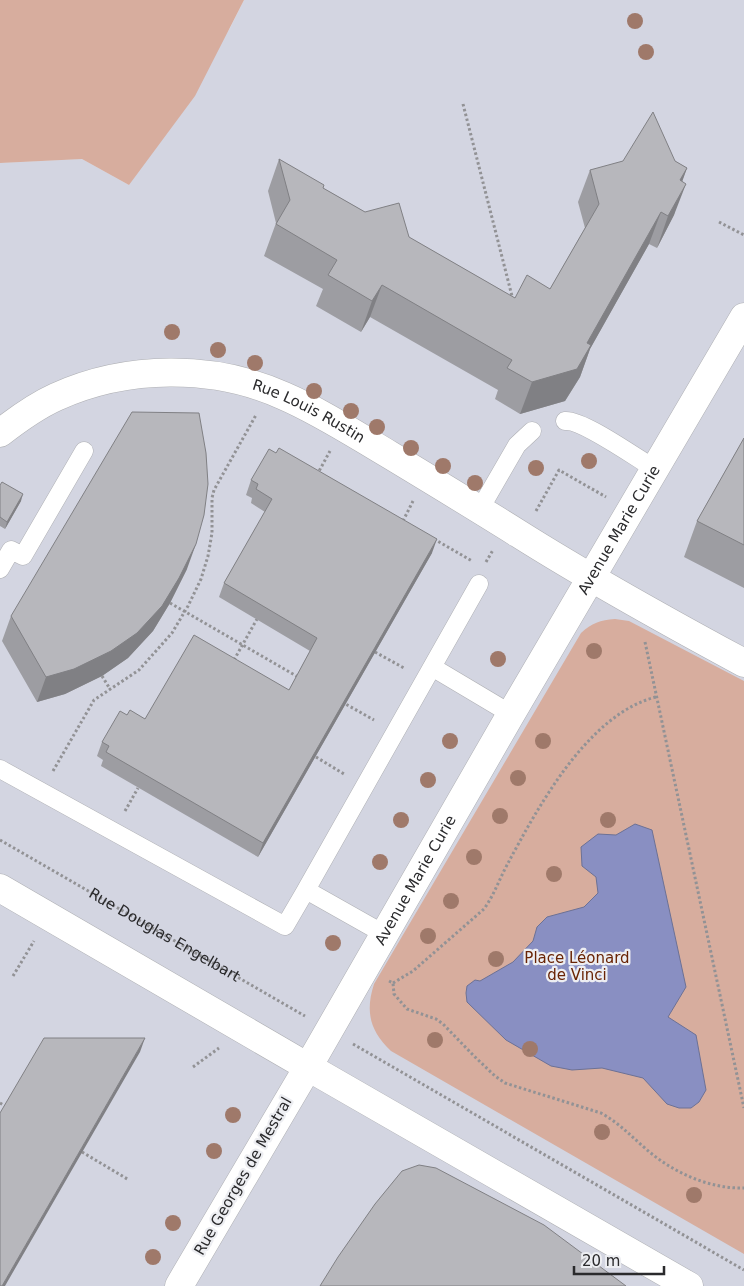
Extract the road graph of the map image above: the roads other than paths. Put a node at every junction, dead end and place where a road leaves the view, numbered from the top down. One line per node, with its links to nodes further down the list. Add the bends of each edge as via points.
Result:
1 (744, 317): 6 (street, Avenue Marie Curie)
2 (565, 421): 6 (lane, via 584,425)
3 (532, 431): 7 (lane, via 517,445)
4 (0, 433): 7 (street, Rue Louis Rustin, via 56,397 102,381 157,373 190,373 240,382 284,396 343,427)
5 (84, 451): 8 (lane, via 23,556 11,550)
6 (655, 469): 9 (street, Avenue Marie Curie)
7 (480, 509): 9 (street, Rue Louis Rustin)
8 (0, 569)
9 (592, 578): 11 (street, Rue Louis Rustin); 13 (street, Avenue Marie Curie)
10 (479, 584): 12 (lane)
11 (744, 663)
12 (432, 667): 13 (lane); 16 (lane)
13 (511, 714): 17 (street, Avenue Marie Curie)
14 (0, 769): 16 (lane, via 285,926)
15 (0, 888): 18 (street)
16 (306, 890): 17 (lane)
17 (384, 934): 18 (street, Avenue Marie Curie)
18 (308, 1067): 19 (street, Rue Georges de Mestral); 20 (street)
19 (186, 1284)
20 (689, 1286)

